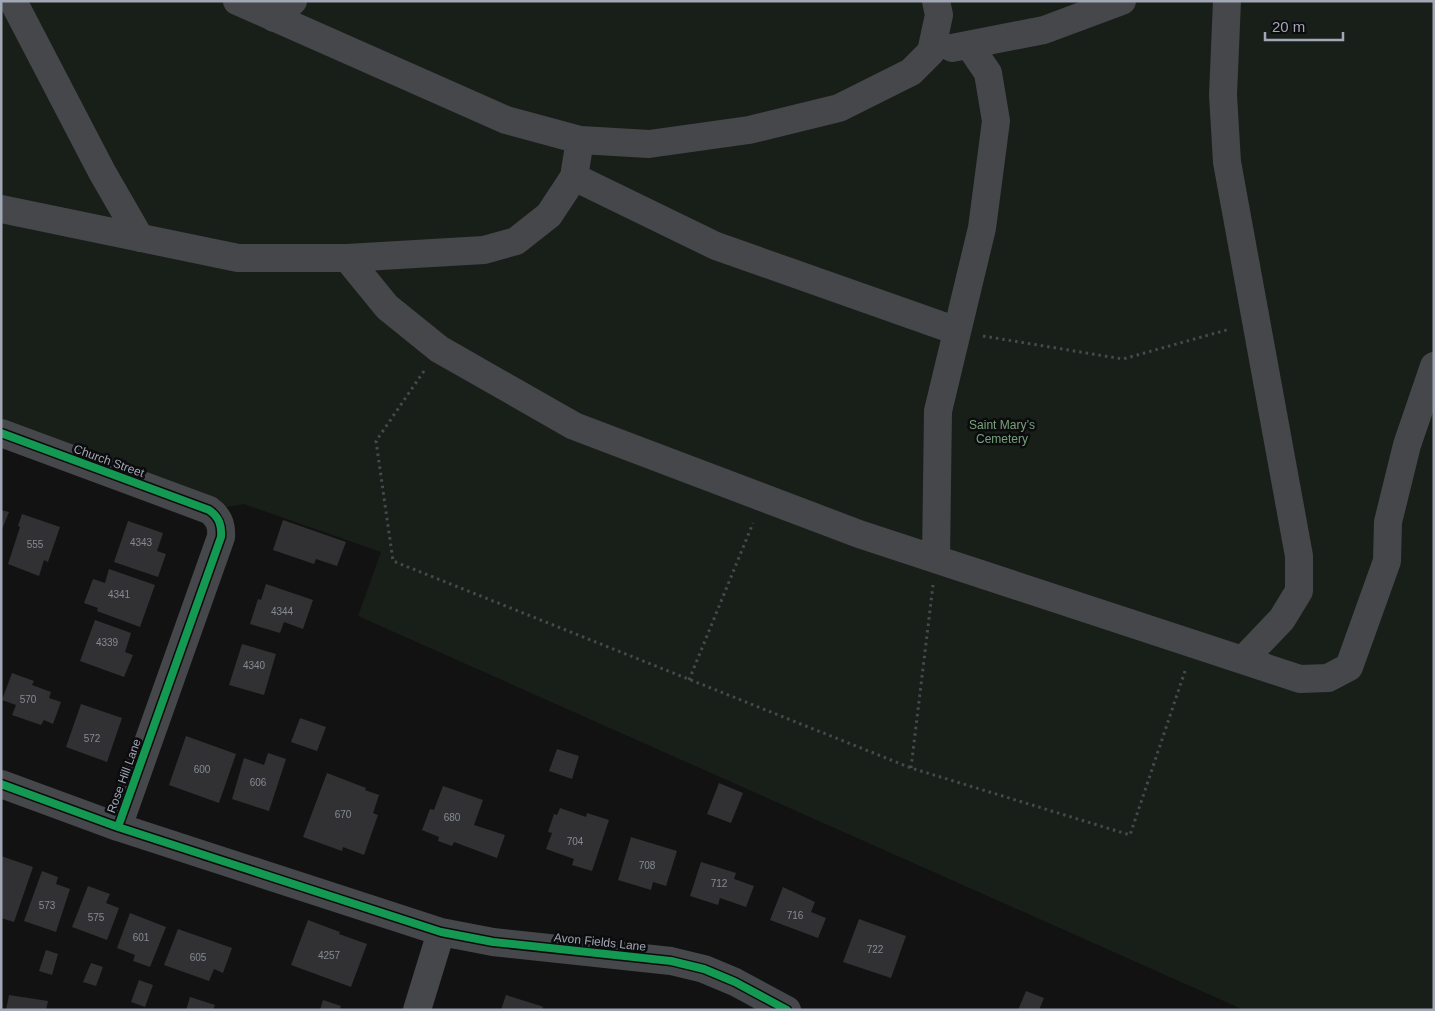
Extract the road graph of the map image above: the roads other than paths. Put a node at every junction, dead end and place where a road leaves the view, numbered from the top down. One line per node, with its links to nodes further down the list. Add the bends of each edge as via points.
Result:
1 (13, 1): 12 (street)
2 (237, 1): 6 (street)
3 (936, 1): 8 (street, via 939,15)
4 (1122, 1): 7 (street, via 1044,30)
5 (1226, 1): 19 (street, via 1223,95 1227,162 1299,556 1299,591 1282,619)
6 (284, 9): 9 (street, via 506,120)
7 (969, 45): 8 (street); 14 (street, via 988,72 996,121 982,228)
8 (931, 52): 9 (street, via 911,72 838,108 749,130 649,144)
9 (580, 140): 10 (street)
10 (574, 177): 13 (street, via 549,215 516,240 484,250); 14 (street, via 716,246)
11 (1, 208): 12 (street)
12 (140, 238): 13 (street, via 238,258)
13 (347, 258): 18 (street, via 387,307 439,349 574,426 859,534)
14 (957, 331): 18 (street, via 938,411)
15 (1434, 366): 19 (street, via 1400,470 1388,522 1386,560 1349,667 1328,678 1300,679)
16 (1, 433): 17 (street, Church Street)
17 (208, 510): 21 (street, Rose Hill Lane, via 220,522 221,538)
18 (936, 559): 19 (street)
19 (1243, 660)
20 (1, 784): 21 (street)
21 (118, 827): 22 (street, Rose Hill Lane)
22 (403, 919): 23 (street, Avon Fields Lane)
23 (441, 932): 24 (street); 25 (street, Avon Fields Lane, via 493,942 671,961 704,969 735,982)
24 (417, 1010)
25 (787, 1010)

